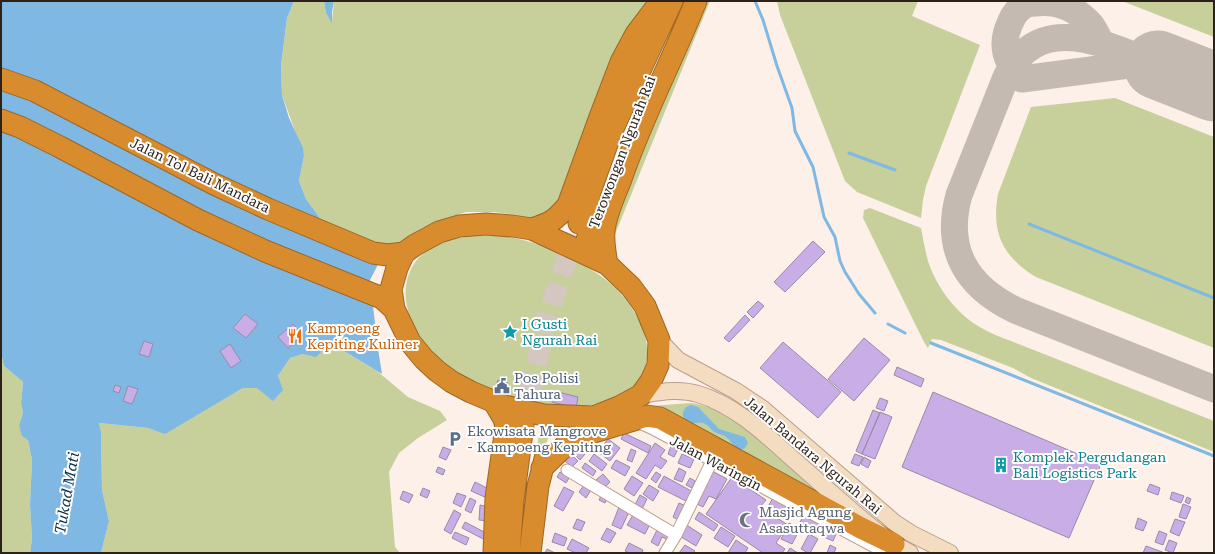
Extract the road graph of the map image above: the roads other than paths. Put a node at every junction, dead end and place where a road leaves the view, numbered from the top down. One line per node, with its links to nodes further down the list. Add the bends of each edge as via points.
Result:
1 (661, 1): 9 (highway, via 636,34 621,62 568,206 551,222)
2 (672, 1): 3 (highway, Terowongan Ngurah Rai, via 611,133 581,238 647,84 671,35)
3 (692, 1)
4 (696, 1): 10 (highway, via 633,145 607,216 604,230)
5 (1, 79): 11 (highway, Jalan Tol Bali Mandara, via 35,91 214,184 268,209 382,255)
6 (1, 92): 11 (highway, Jalan Tol Bali Mandara, via 73,123 209,194 376,266)
7 (1, 109): 11 (highway, Jalan Tol Bali Mandara, via 69,138 204,210 261,236)
8 (1, 120): 11 (highway, via 20,127 198,220 265,251)
9 (532, 229): 10 (highway); 11 (highway, via 486,224 459,226 433,235 415,245)
10 (607, 264): 12 (highway, via 631,287 645,306)
11 (391, 278): 14 (highway, via 410,342 428,363 452,382)
12 (659, 340): 13 (highway, via 658,365 651,381); 28 (main road, Jalan Bandara Ngurah Rai, via 678,360 736,391 763,409 895,523)
13 (641, 394): 15 (highway, via 619,407); 22 (main road, Jalan Bandara Ngurah Rai, via 680,391 715,400 761,431)
14 (494, 402): 15 (highway, via 544,415); 23 (highway, via 506,427 496,498)
15 (594, 417): 18 (highway, via 554,440)
16 (630, 420): 17 (street, Jalan Waringin, via 651,428); 18 (highway, via 569,442); 20 (highway, via 647,416 660,418)
17 (712, 461): 20 (street, Jalan Waringin); 21 (street)
18 (542, 468): 26 (highway)
19 (567, 470): 21 (street)
20 (858, 533): 22 (highway)
21 (676, 535): 27 (street)
22 (897, 550)
23 (494, 553)
24 (509, 553): 25 (highway, via 512,500 529,427)
25 (521, 553)
26 (530, 553)
27 (665, 553)
28 (950, 553)

